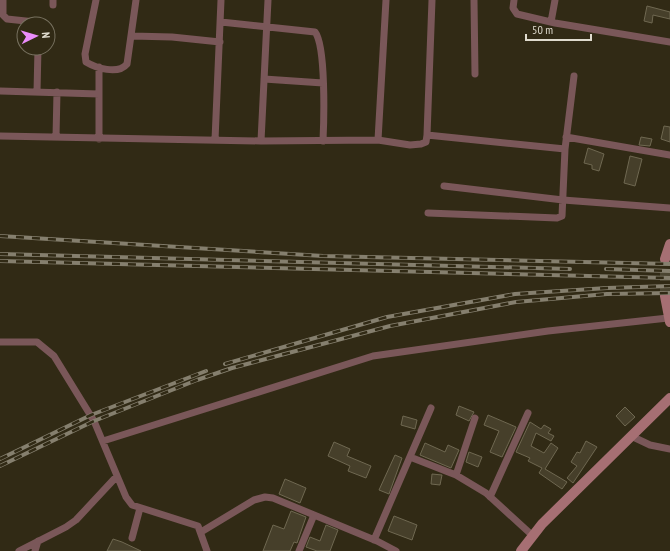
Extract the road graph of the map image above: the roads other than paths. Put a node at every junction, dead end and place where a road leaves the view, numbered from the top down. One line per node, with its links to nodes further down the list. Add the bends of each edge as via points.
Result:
1 (3, 0): 11 (street, via 3,15)
2 (96, 0): 19 (street, via 85,54 86,62)
3 (136, 0): 15 (street)
4 (221, 0): 12 (street)
5 (268, 0): 14 (street)
6 (386, 0): 34 (street)
7 (432, 0): 28 (street)
8 (474, 0): 20 (street)
9 (514, 0): 13 (street, via 513,8 517,14)
10 (555, 0): 13 (street)
11 (16, 19)
12 (221, 22): 14 (street); 16 (street)
13 (552, 22): 17 (street)
14 (266, 27): 22 (street); 23 (street, via 315,32 319,41)
15 (132, 36): 16 (street); 19 (street, via 124,68 119,70)
16 (220, 42): 33 (street)
17 (670, 42)
18 (38, 56): 25 (street)
19 (99, 67): 27 (street)
20 (475, 74)
21 (574, 76): 31 (street)
22 (264, 79): 23 (street); 35 (street)
23 (323, 84): 36 (street)
24 (0, 91): 25 (street)
25 (37, 92): 26 (street)
26 (56, 92): 27 (street); 30 (street)
27 (99, 94): 32 (street)
28 (427, 135): 34 (street, via 426,142 421,144 410,145); 37 (street)
29 (0, 136): 30 (street)
30 (56, 137): 32 (street)
31 (566, 137): 37 (street); 38 (street)
32 (99, 139): 33 (street)
33 (215, 140): 35 (street)
34 (378, 140): 36 (street)
35 (261, 141): 36 (street)
36 (323, 141)
37 (565, 149): 40 (street)
38 (670, 154)
39 (444, 186): 40 (street)
40 (563, 200): 41 (street); 42 (street, via 562,216 557,218)
41 (670, 208)
42 (428, 213)
43 (670, 244): 44 (street)
44 (665, 259)
45 (665, 296): 46 (street)
46 (669, 320): 53 (street, via 548,331 373,356)
47 (0, 342): 53 (street, via 37,342 54,356 94,421)
48 (670, 398): 52 (street)
49 (431, 408): 55 (street)
50 (528, 413): 58 (street)
51 (475, 418): 56 (street)
52 (631, 436): 54 (street, via 650,445); 62 (street)
53 (103, 441): 57 (street)
54 (670, 449)
55 (410, 457): 56 (street); 64 (street)
56 (456, 475): 58 (street)
57 (117, 476): 59 (street, via 126,497 132,505); 65 (street, via 76,520)
58 (490, 497): 62 (street)
59 (140, 508): 61 (street, via 198,526); 63 (street)
60 (314, 515): 61 (street, via 265,497 254,500); 64 (street); 69 (street)
61 (201, 532): 68 (street)
62 (533, 536): 71 (street)
63 (132, 538)
64 (374, 540): 70 (street)
65 (38, 541): 66 (street); 67 (street)
66 (19, 551)
67 (35, 551)
68 (207, 551)
69 (299, 551)
70 (396, 551)
71 (522, 551)

